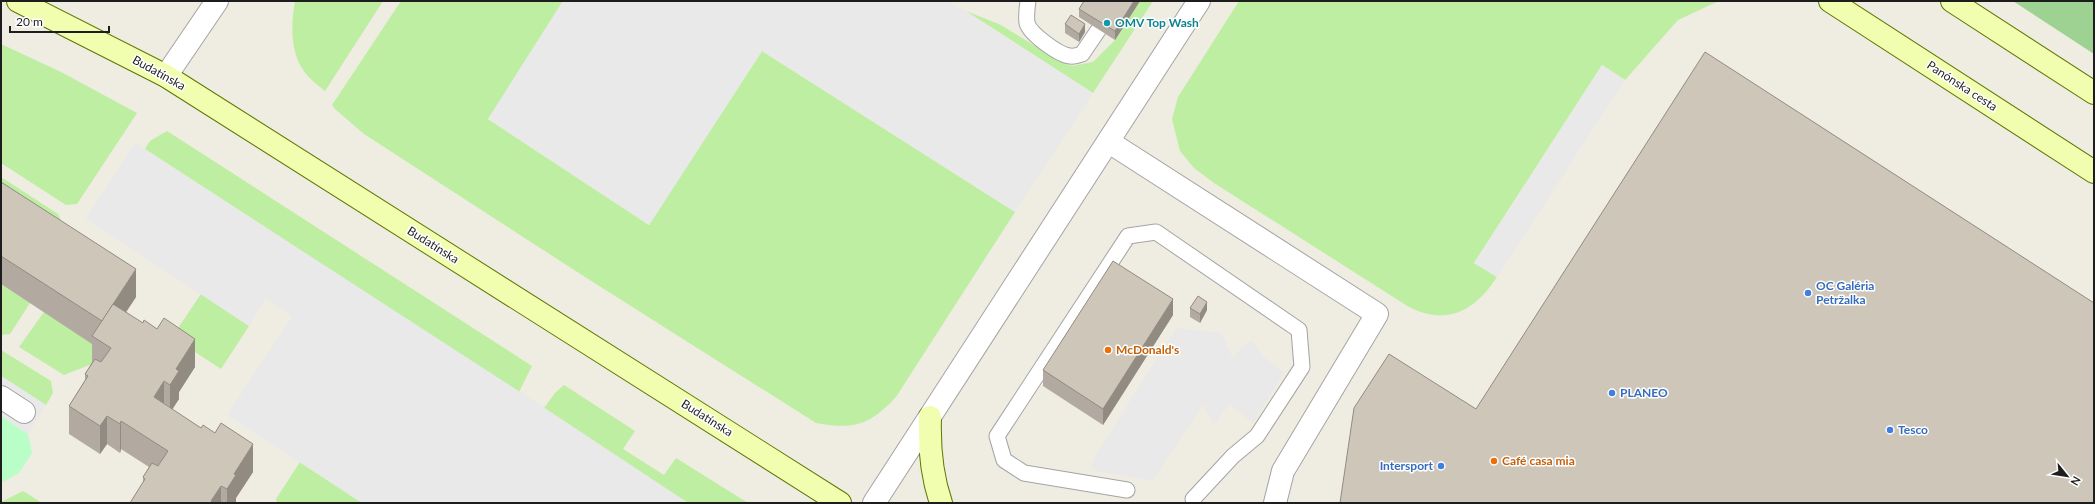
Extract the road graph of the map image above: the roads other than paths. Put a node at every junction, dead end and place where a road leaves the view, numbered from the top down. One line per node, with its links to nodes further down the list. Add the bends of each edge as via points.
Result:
1 (18, 1): 8 (street, Budatínska)
2 (217, 1): 8 (street)
3 (1028, 1): 7 (lane, via 1027,24 1046,44 1064,55 1082,54)
4 (1199, 1): 10 (street)
5 (1830, 1): 11 (street, Panónska cesta)
6 (1952, 1): 9 (street)
7 (1099, 29)
8 (166, 76): 17 (street, Budatínska)
9 (2094, 92)
10 (1109, 142): 14 (street); 20 (street, via 1377,314 1283,471)
11 (2094, 172)
12 (1, 397): 13 (street)
13 (24, 412)
14 (930, 417): 18 (street); 19 (street, via 931,460)
15 (1128, 490): 16 (lane, via 1024,474 1004,460 997,436 1128,236 1156,232 1299,330 1302,367 1257,436 1233,456)
16 (1193, 499)
17 (840, 503)
18 (874, 503)
19 (941, 503)
20 (1275, 503)

